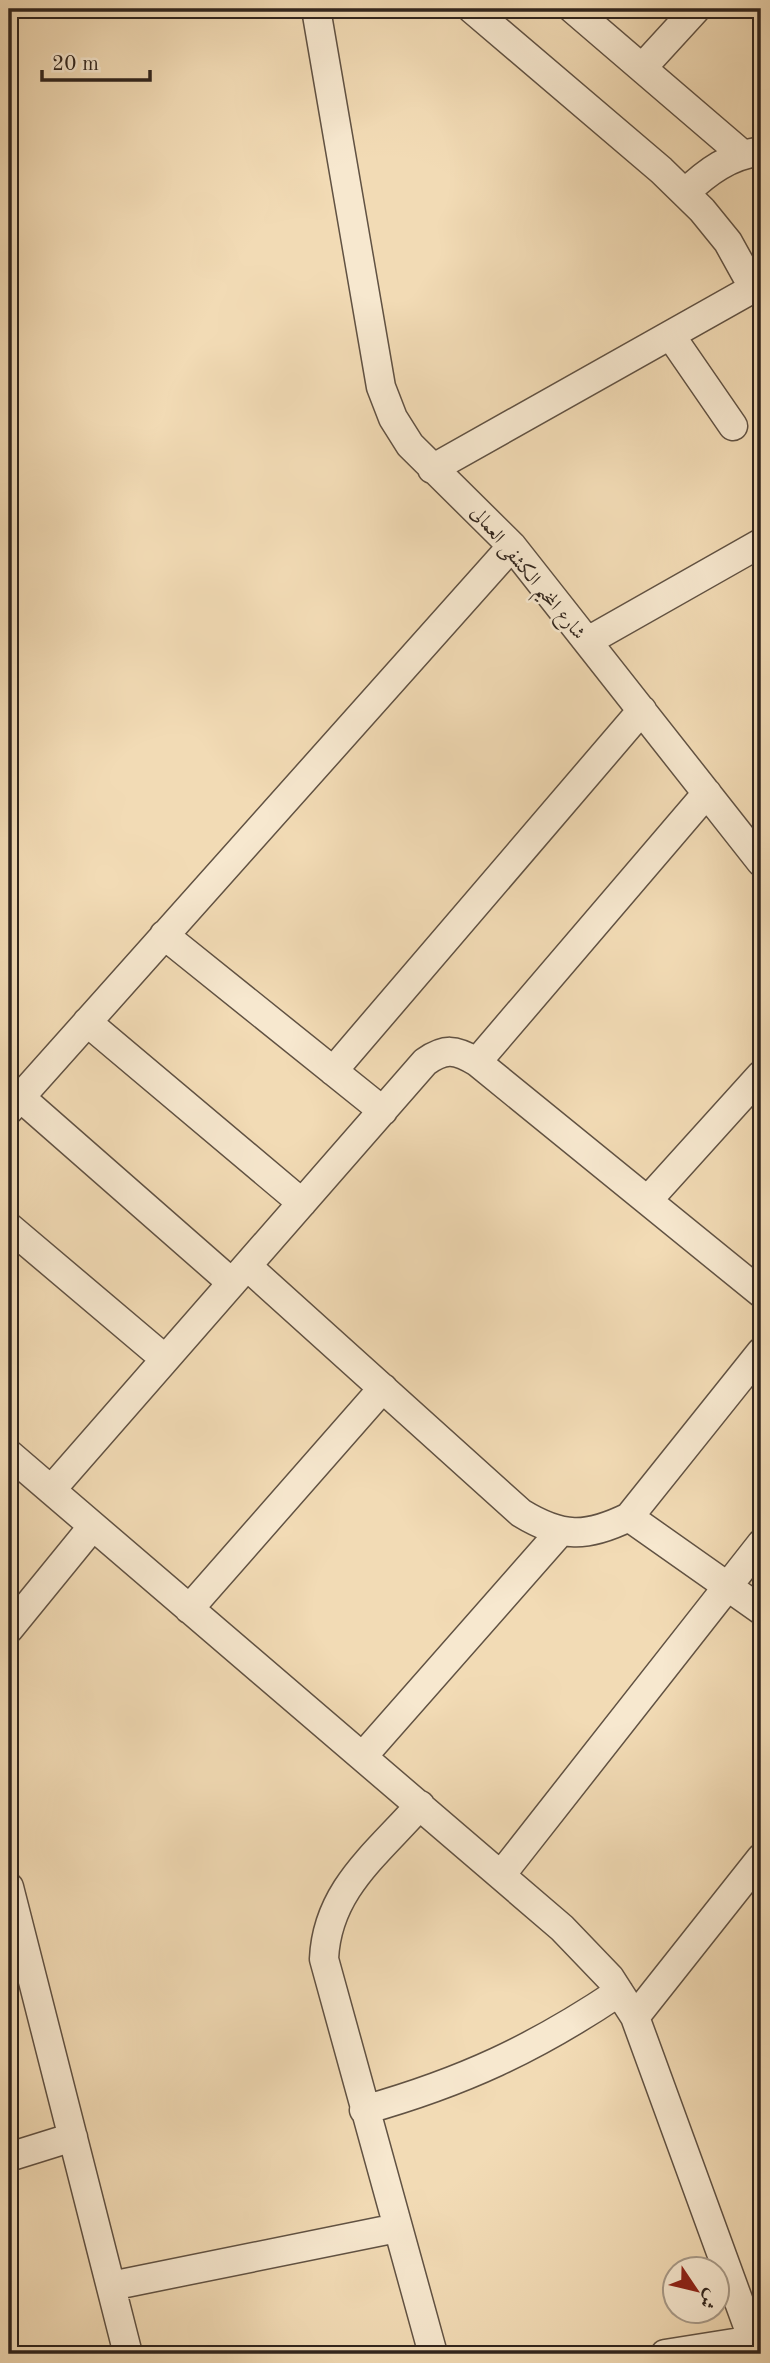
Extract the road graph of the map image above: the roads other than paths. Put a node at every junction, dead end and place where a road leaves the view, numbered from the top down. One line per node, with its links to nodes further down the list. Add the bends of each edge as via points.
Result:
1 (316, 9): 11 (street, شارع المخيم الكشفى العمالى, via 381,387 404,436)
2 (472, 9): 7 (street)
3 (573, 9): 5 (street)
4 (696, 9): 5 (street)
5 (642, 68): 6 (street)
6 (752, 153): 7 (street, via 710,169)
7 (685, 193): 8 (street)
8 (758, 286): 9 (street)
9 (671, 336): 10 (street); 11 (street)
10 (733, 426)
11 (432, 469): 13 (street, شارع المخيم الكشفى العمالى)
12 (761, 543): 14 (street)
13 (512, 545): 14 (street, شارع المخيم الكشفى العمالى); 18 (street)
14 (588, 641): 15 (street, شارع المخيم الكشفى العمالى)
15 (642, 710): 16 (street, شارع المخيم الكشفى العمالى); 21 (street)
16 (707, 793): 17 (street, شارع المخيم الكشفى العمالى); 20 (street)
17 (761, 862)
18 (164, 935): 19 (street); 21 (street)
19 (87, 1022): 23 (street); 26 (street)
20 (477, 1062): 24 (street, via 461,1052 440,1052 425,1062); 25 (street)
21 (333, 1071): 24 (street)
22 (761, 1075): 25 (street)
23 (15, 1103): 28 (street)
24 (383, 1111): 26 (street)
25 (648, 1200): 29 (street)
26 (302, 1203): 28 (street)
27 (9, 1227): 31 (street)
28 (240, 1274): 31 (street); 32 (street)
29 (761, 1293)
30 (761, 1352): 35 (street)
31 (165, 1359): 34 (street)
32 (383, 1388): 37 (street, via 521,1513); 40 (street)
33 (9, 1454): 34 (street)
34 (51, 1490): 36 (street)
35 (629, 1517): 37 (street, via 580,1535); 39 (street)
36 (93, 1526): 40 (street); 42 (street)
37 (561, 1531): 43 (street)
38 (761, 1544): 39 (street)
39 (728, 1587): 41 (street); 46 (street)
40 (189, 1609): 43 (street)
41 (761, 1610)
42 (9, 1629)
43 (363, 1756): 44 (street)
44 (420, 1805): 46 (street); 51 (street, via 341,1893 325,1936 328,1982)
45 (761, 1858): 50 (street)
46 (501, 1875): 49 (street, via 562,1928)
47 (9, 1886): 48 (street)
48 (20, 1974): 52 (street)
49 (619, 1992): 50 (street); 51 (street, via 498,2064 432,2091)
50 (635, 2017): 56 (street)
51 (364, 2110): 54 (street)
52 (73, 2137): 53 (street); 55 (street)
53 (9, 2157)
54 (397, 2228): 55 (street); 59 (street)
55 (111, 2286): 58 (street)
56 (756, 2347): 57 (street)
57 (720, 2350): 60 (street)
58 (128, 2354)
59 (433, 2354)
60 (666, 2354)

